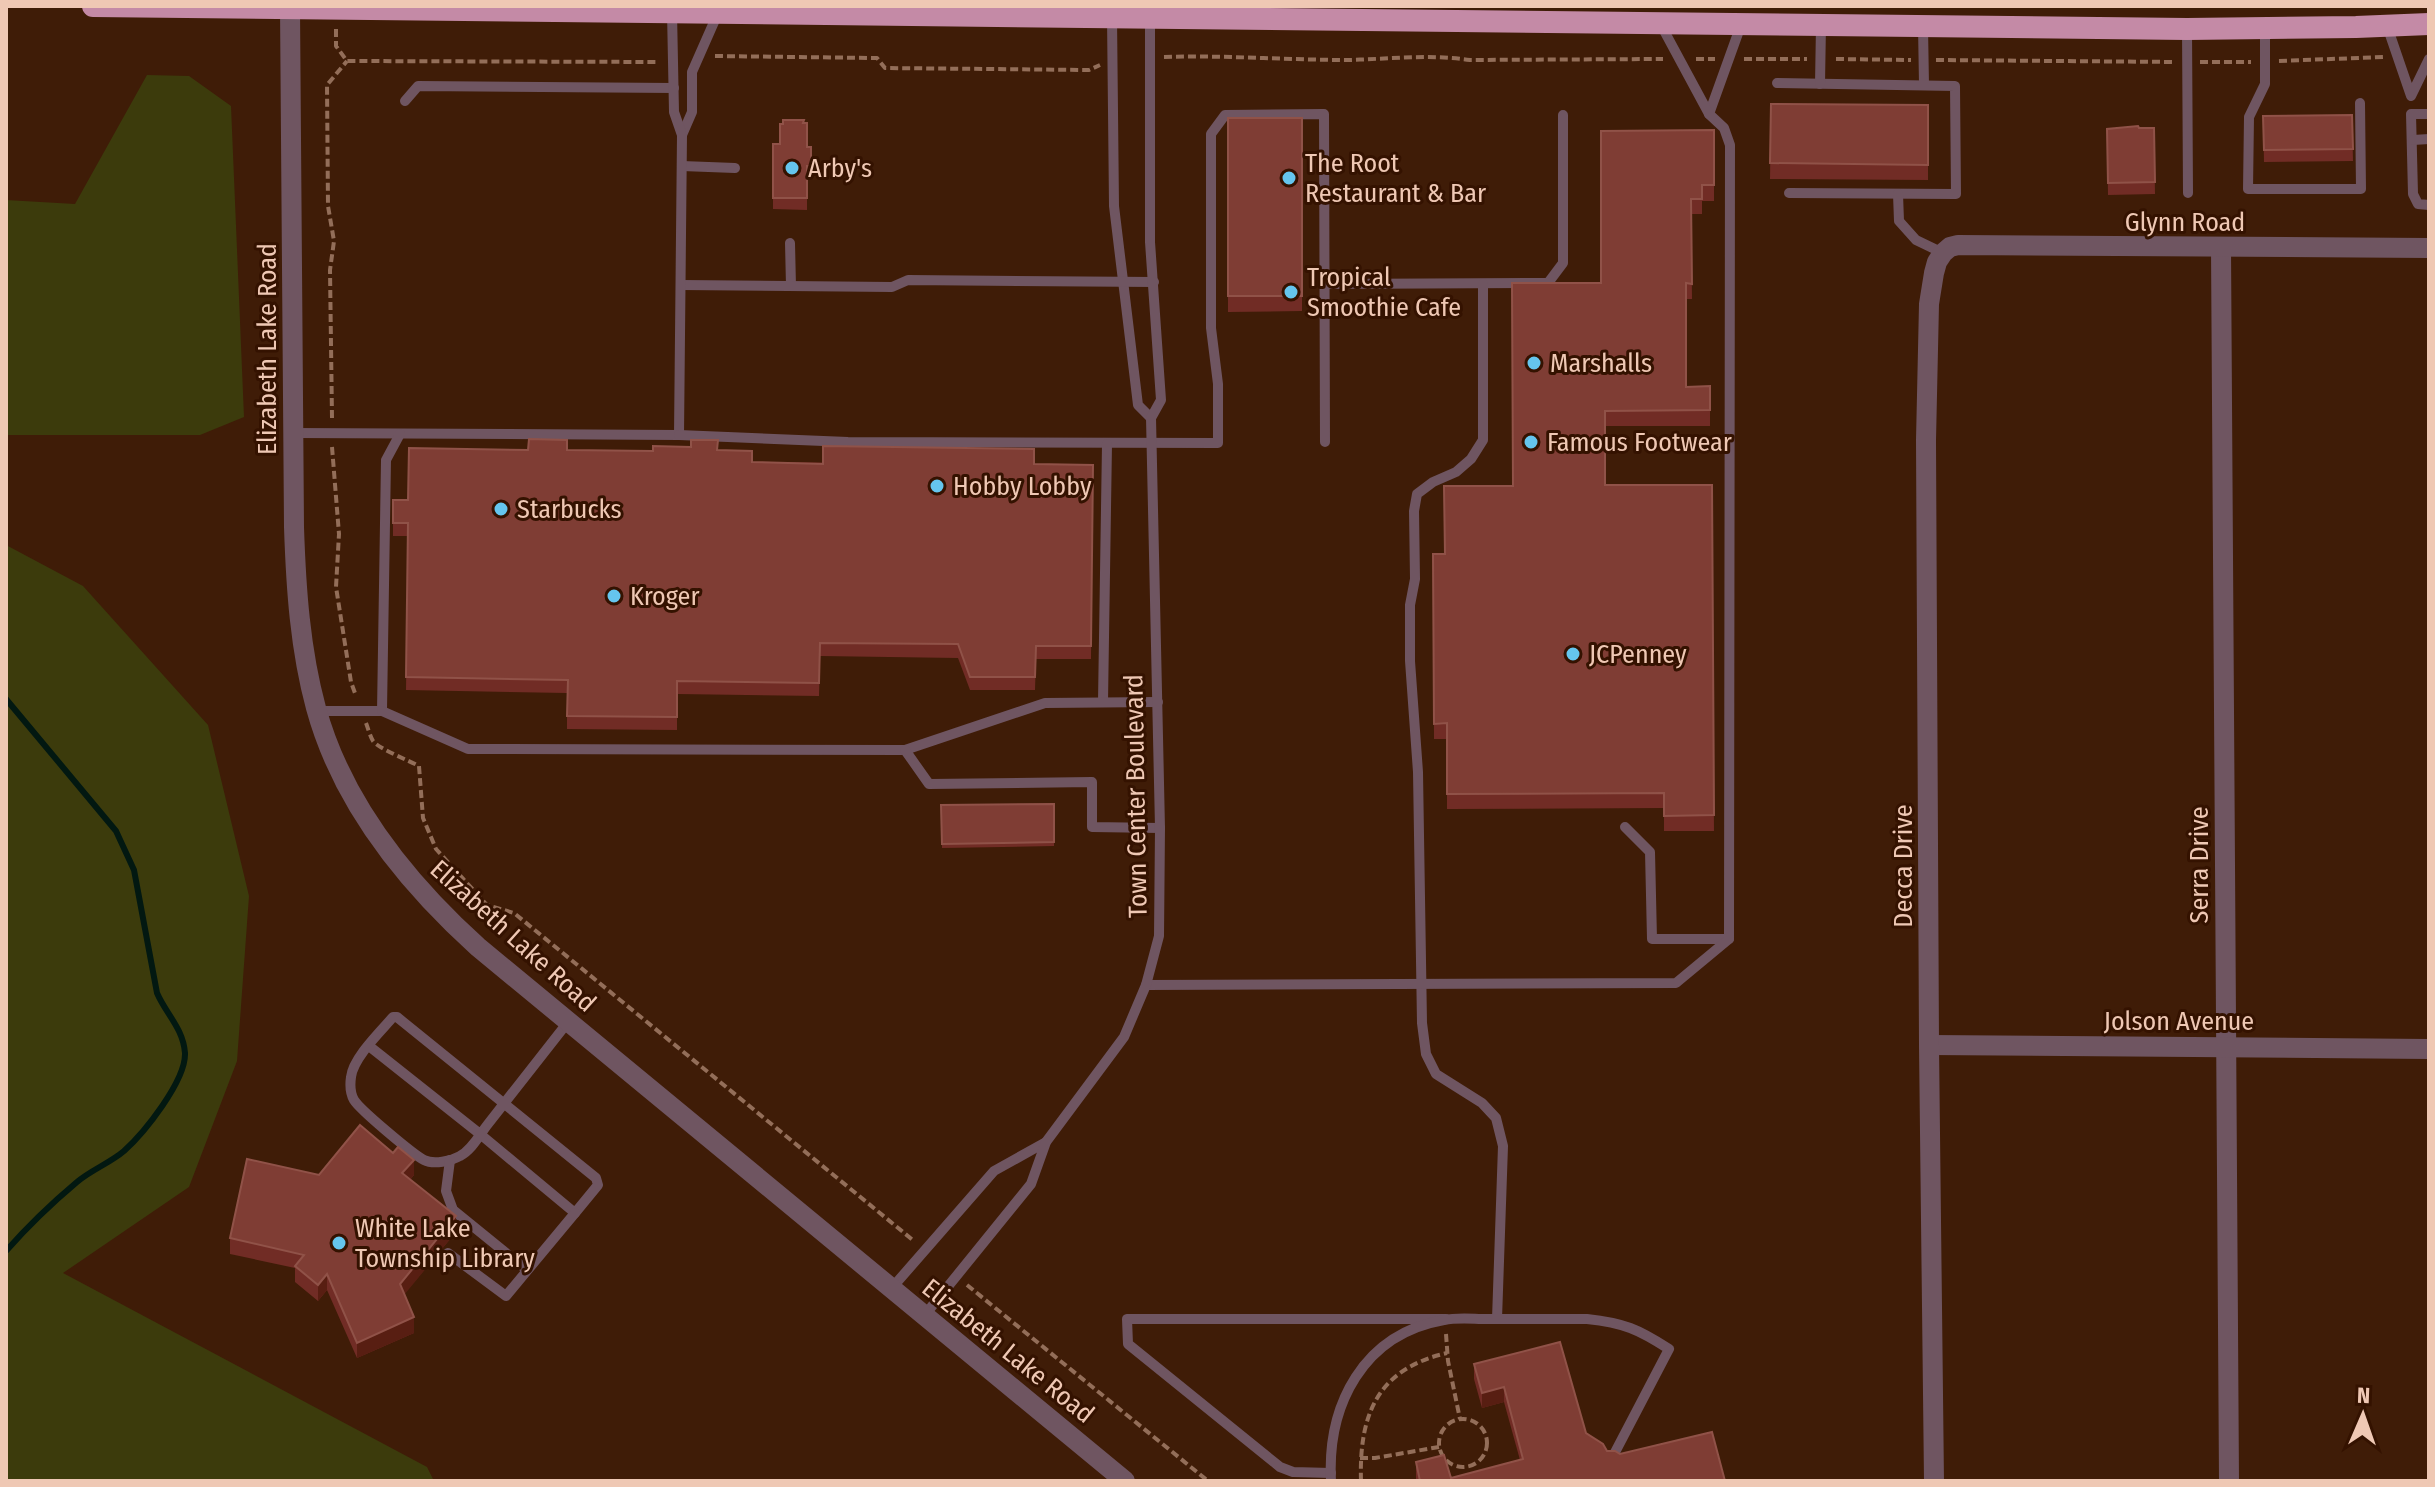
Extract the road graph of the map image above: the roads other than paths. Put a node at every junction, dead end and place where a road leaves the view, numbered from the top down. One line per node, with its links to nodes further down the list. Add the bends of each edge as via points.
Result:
1 (93, 6): 2 (highway)
2 (290, 8): 3 (highway); 51 (street, Elizabeth Lake Road)
3 (410, 8): 5 (highway)
4 (1019, 11): 6 (highway); 9 (highway)
5 (672, 12): 6 (highway); 23 (lane)
6 (718, 13): 31 (lane, via 692,72 692,112)
7 (1454, 14): 8 (highway); 10 (highway)
8 (1558, 14): 11 (highway)
9 (1112, 17): 10 (highway); 44 (lane, Town Center Boulevard, via 1114,206)
10 (1150, 18): 45 (lane, Town Center Boulevard)
11 (1660, 23): 12 (highway); 27 (lane)
12 (1741, 24): 14 (highway); 27 (lane)
13 (2429, 24): 16 (highway)
14 (1821, 25): 15 (highway); 21 (lane)
15 (1923, 26): 17 (highway); 22 (lane)
16 (2387, 26): 18 (highway); 24 (lane)
17 (2187, 29): 18 (highway); 37 (lane)
18 (2265, 29): 26 (lane, via 2265,84 2249,117 2248,189 2361,189)
19 (2429, 59): 24 (lane)
20 (1777, 83): 21 (lane)
21 (1820, 84): 22 (lane)
22 (1924, 85): 38 (lane, via 1955,86 1956,194)
23 (674, 88): 25 (lane, via 418,86); 31 (lane, via 674,112)
24 (2411, 96): 28 (lane)
25 (405, 101)
26 (2360, 103)
27 (1709, 114): 64 (lane, via 1724,128 1730,145)
28 (2411, 114): 29 (lane); 33 (lane)
29 (2429, 114)
30 (1563, 115): 47 (lane, via 1563,263 1548,283)
31 (682, 135): 34 (lane)
32 (2429, 139): 33 (lane)
33 (2413, 140): 39 (lane, via 2413,194)
34 (682, 166): 35 (lane); 48 (lane)
35 (735, 168)
36 (1789, 193): 38 (lane)
37 (2188, 193)
38 (1898, 194): 43 (lane, via 1899,221 1916,240)
39 (2424, 205)
40 (790, 243): 49 (lane)
41 (2221, 248): 42 (street, Glynn Road); 43 (street, Glynn Road, via 1958,245); 70 (street, Serra Drive)
42 (2429, 248)
43 (1943, 253): 68 (street, Decca Drive, via 1929,304 1926,440)
44 (1124, 282): 45 (lane); 49 (lane, via 908,280 892,287); 50 (lane, Town Center Boulevard, via 1138,405)
45 (1154, 282): 50 (lane, Town Center Boulevard, via 1161,400)
46 (1325, 284): 47 (lane); 54 (lane); 56 (lane, via 1324,114 1225,115 1211,134 1211,328 1218,443)
47 (1483, 284): 65 (lane, via 1483,440 1456,472 1417,494 1414,511 1410,661 1418,772)
48 (681, 285): 49 (lane); 53 (lane)
49 (791, 286)
50 (1151, 418): 56 (lane, Town Center Boulevard)
51 (294, 433): 52 (lane); 59 (street, Elizabeth Lake Road, via 297,595)
52 (400, 434): 53 (lane); 60 (lane, via 386,460)
53 (679, 435): 55 (lane)
54 (1325, 442)
55 (1107, 444): 56 (lane); 57 (lane)
56 (1152, 444): 58 (lane, Town Center Boulevard)
57 (1103, 702): 58 (lane); 61 (lane, via 1045,703)
58 (1158, 702): 63 (lane, Town Center Boulevard)
59 (316, 711): 60 (lane); 67 (street, Elizabeth Lake Road, via 345,781 398,864 461,931)
60 (382, 711): 61 (lane, via 468,749)
61 (905, 750): 63 (lane, via 929,784 1092,782 1092,827)
62 (1625, 827): 64 (lane, via 1650,852 1652,939)
63 (1160, 828): 66 (lane, Town Center Boulevard, via 1159,936)
64 (1729, 939): 65 (lane, via 1676,983)
65 (1420, 984): 66 (lane); 82 (lane, via 1426,1054 1436,1074 1496,1118 1503,1146)
66 (1146, 985): 74 (lane, Town Center Boulevard, via 1124,1037)
67 (568, 1022): 72 (lane); 79 (street, Elizabeth Lake Road)
68 (1929, 1045): 70 (street, Jolson Avenue); 86 (street, Decca Drive)
69 (369, 1046): 72 (lane, via 397,1017); 73 (lane); 75 (lane, via 351,1072 354,1100 423,1160)
70 (2226, 1047): 71 (street, Jolson Avenue); 87 (street, Serra Drive)
71 (2429, 1049)
72 (504, 1104): 73 (lane); 76 (lane, via 596,1178 598,1185)
73 (480, 1134): 75 (lane, via 467,1151); 76 (lane)
74 (1046, 1142): 79 (lane, Town Center Boulevard, via 994,1171); 80 (lane, Town Center Boulevard, via 1031,1184)
75 (450, 1160): 78 (lane, via 446,1191 453,1210)
76 (575, 1213): 78 (lane)
77 (448, 1253): 78 (lane, via 506,1296)
78 (527, 1270)
79 (891, 1289): 80 (street, Elizabeth Lake Road)
80 (924, 1316): 85 (street, Elizabeth Lake Road)
81 (1446, 1319): 82 (lane); 84 (lane, via 1391,1341 1358,1373 1338,1411); 84 (lane, via 1127,1319 1128,1344 1280,1467)
82 (1497, 1319): 83 (lane, via 1609,1322 1640,1330 1669,1349)
83 (1611, 1460)
84 (1331, 1477)
85 (1125, 1481)
86 (1934, 1481)
87 (2229, 1481)

